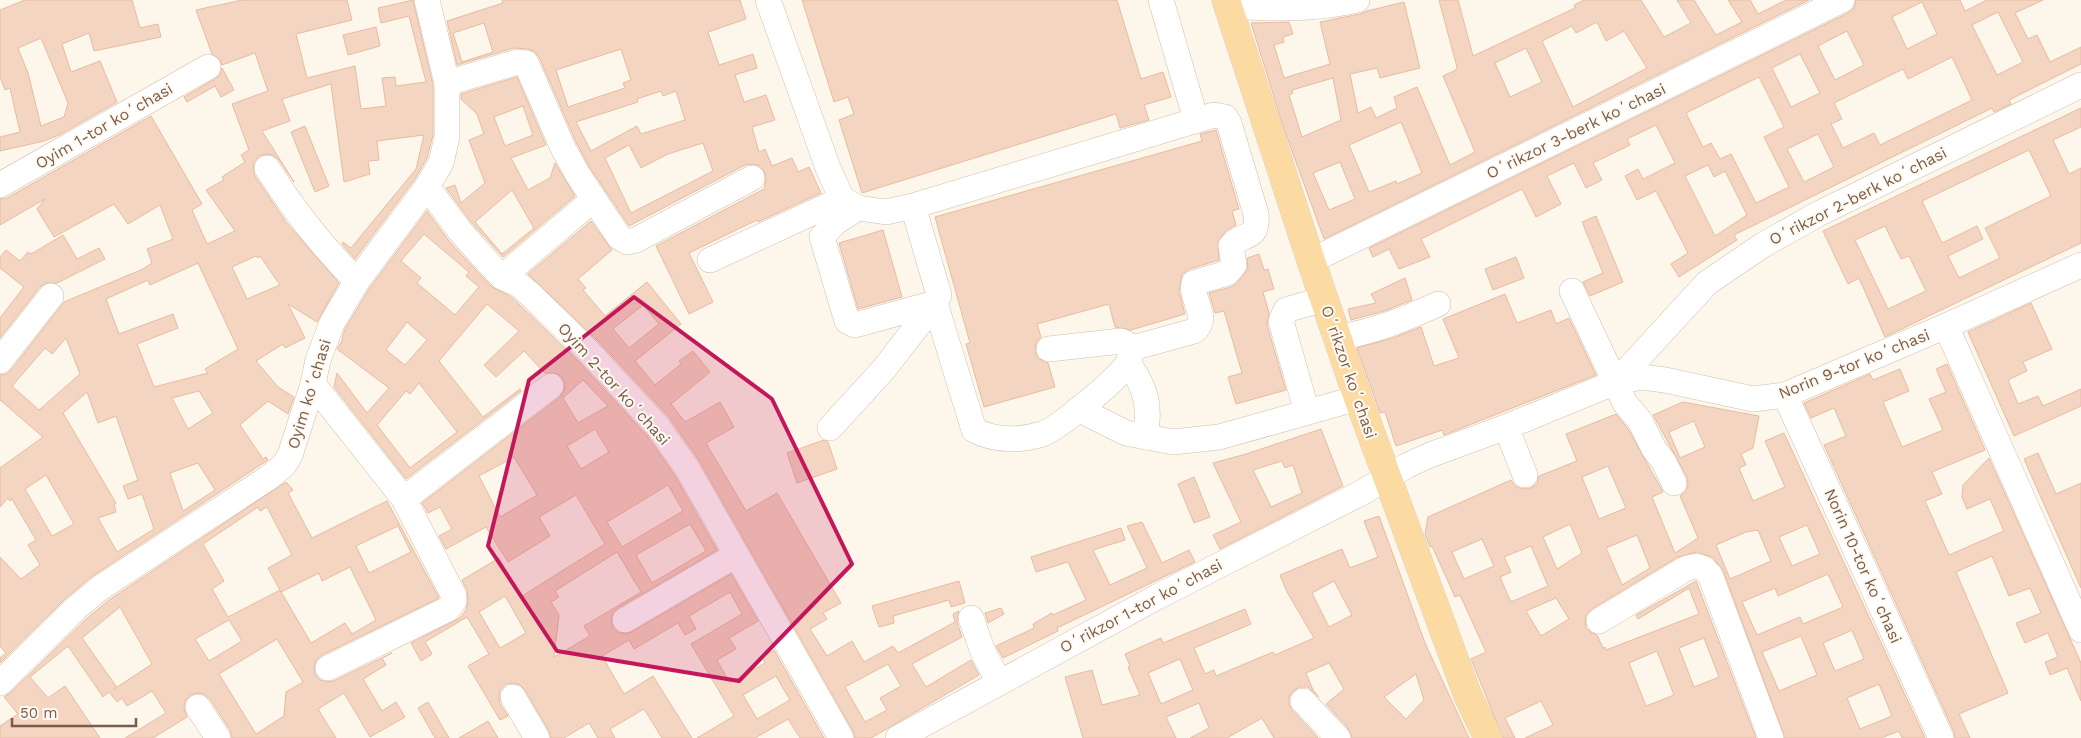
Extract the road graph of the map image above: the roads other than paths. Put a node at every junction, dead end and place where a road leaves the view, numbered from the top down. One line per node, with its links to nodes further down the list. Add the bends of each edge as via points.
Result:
1 (427, 0): 8 (street, Oyim koʻchasi)
2 (768, 0): 16 (street, via 828,168)
3 (1161, 0): 10 (street)
4 (1356, 0): 6 (street, via 1310,8 1276,9)
5 (1842, 0): 19 (street, Oʻrikzor 3-berk koʻchasi)
6 (1227, 3): 19 (main road, Oʻrikzor koʻchasi)
7 (208, 67): 13 (street, Oyim 1-tor koʻchasi)
8 (448, 83): 14 (street, Oyim koʻchasi, via 445,150); 15 (street, via 526,62 564,148)
9 (2081, 85): 33 (street, Oʻrikzor 2-berk koʻchasi, via 1818,214 1763,245 1707,282)
10 (1196, 120): 17 (street); 31 (street, via 1220,115 1229,123 1257,225 1247,237 1231,246 1234,266 1230,271 1194,283 1201,318 1198,328)
11 (267, 168): 22 (street, via 289,202 337,261)
12 (752, 178): 15 (street, via 627,242 619,237)
13 (0, 185)
14 (427, 187): 21 (street, Oyim 2-tor koʻchasi, via 460,231); 22 (street, Oyim koʻchasi)
15 (594, 199): 21 (street)
16 (850, 203): 17 (street, via 886,212); 18 (street); 26 (street, via 822,237 847,321 855,325)
17 (913, 206): 26 (street, via 939,295)
18 (710, 260)
19 (1311, 261): 25 (main road, Oʻrikzor koʻchasi)
20 (2081, 265): 28 (street, Norin 9-tor koʻchasi)
21 (502, 277): 47 (street, Oyim 2-tor koʻchasi, via 530,294 658,427 686,468)
22 (358, 281): 34 (street, Oyim koʻchasi, via 324,341)
23 (1572, 291): 33 (street)
24 (51, 296): 32 (street)
25 (1324, 299): 29 (main road, Oʻrikzor koʻchasi); 39 (street, via 1286,310 1281,321)
26 (935, 303): 38 (street, via 974,430 987,437 1023,439 1044,434); 41 (street, via 884,369)
27 (1438, 304): 29 (street, via 1390,325)
28 (1946, 326): 36 (street, Norin 9-tor koʻchasi); 51 (street)
29 (1337, 338): 37 (main road, Oʻrikzor koʻchasi)
30 (1049, 349): 31 (street, via 1121,341 1127,344)
31 (1128, 356): 38 (street); 42 (street, via 1146,393 1149,419)
32 (0, 361)
33 (1616, 382): 36 (street, Norin 9-tor koʻchasi, via 1648,377 1754,399); 40 (street, Oʻrikzor 1-tor koʻchasi); 45 (street, via 1624,402 1640,421)
34 (313, 384): 46 (street); 54 (street, Oyim koʻchasi, via 284,465 100,588)
35 (551, 386): 46 (street)
36 (1785, 395): 65 (street, Norin 10-tor koʻchasi)
37 (1358, 398): 39 (street); 44 (main road, Oʻrikzor koʻchasi)
38 (1078, 410): 42 (street, via 1126,433)
39 (1307, 412): 42 (street, via 1219,437 1173,442)
40 (1506, 427): 43 (street); 44 (street, Oʻrikzor 1-tor koʻchasi, via 1430,455)
41 (830, 428)
42 (1145, 437)
43 (1525, 475)
44 (1387, 479): 53 (street, Oʻrikzor 1-tor koʻchasi); 63 (main road, Oʻrikzor koʻchasi, via 1468,696)
45 (1674, 483)
46 (404, 500): 52 (street, via 453,591 454,601 448,609)
47 (736, 555): 49 (street); 61 (street, Oyim 2-tor koʻchasi)
48 (971, 618): 53 (street, via 983,652)
49 (625, 620)
50 (1599, 621): 64 (street, via 1685,570 1694,566 1704,567 1710,575)
51 (2081, 630)
52 (328, 668)
53 (999, 682): 58 (street, Oʻrikzor 1-tor koʻchasi)
54 (0, 683)
55 (513, 698): 60 (street)
56 (1303, 701): 62 (street)
57 (198, 706): 59 (street)
58 (902, 737)
59 (218, 738)
60 (538, 738)
61 (841, 738)
62 (1338, 738)
63 (1488, 738)
64 (1771, 738)
65 (1941, 738)

